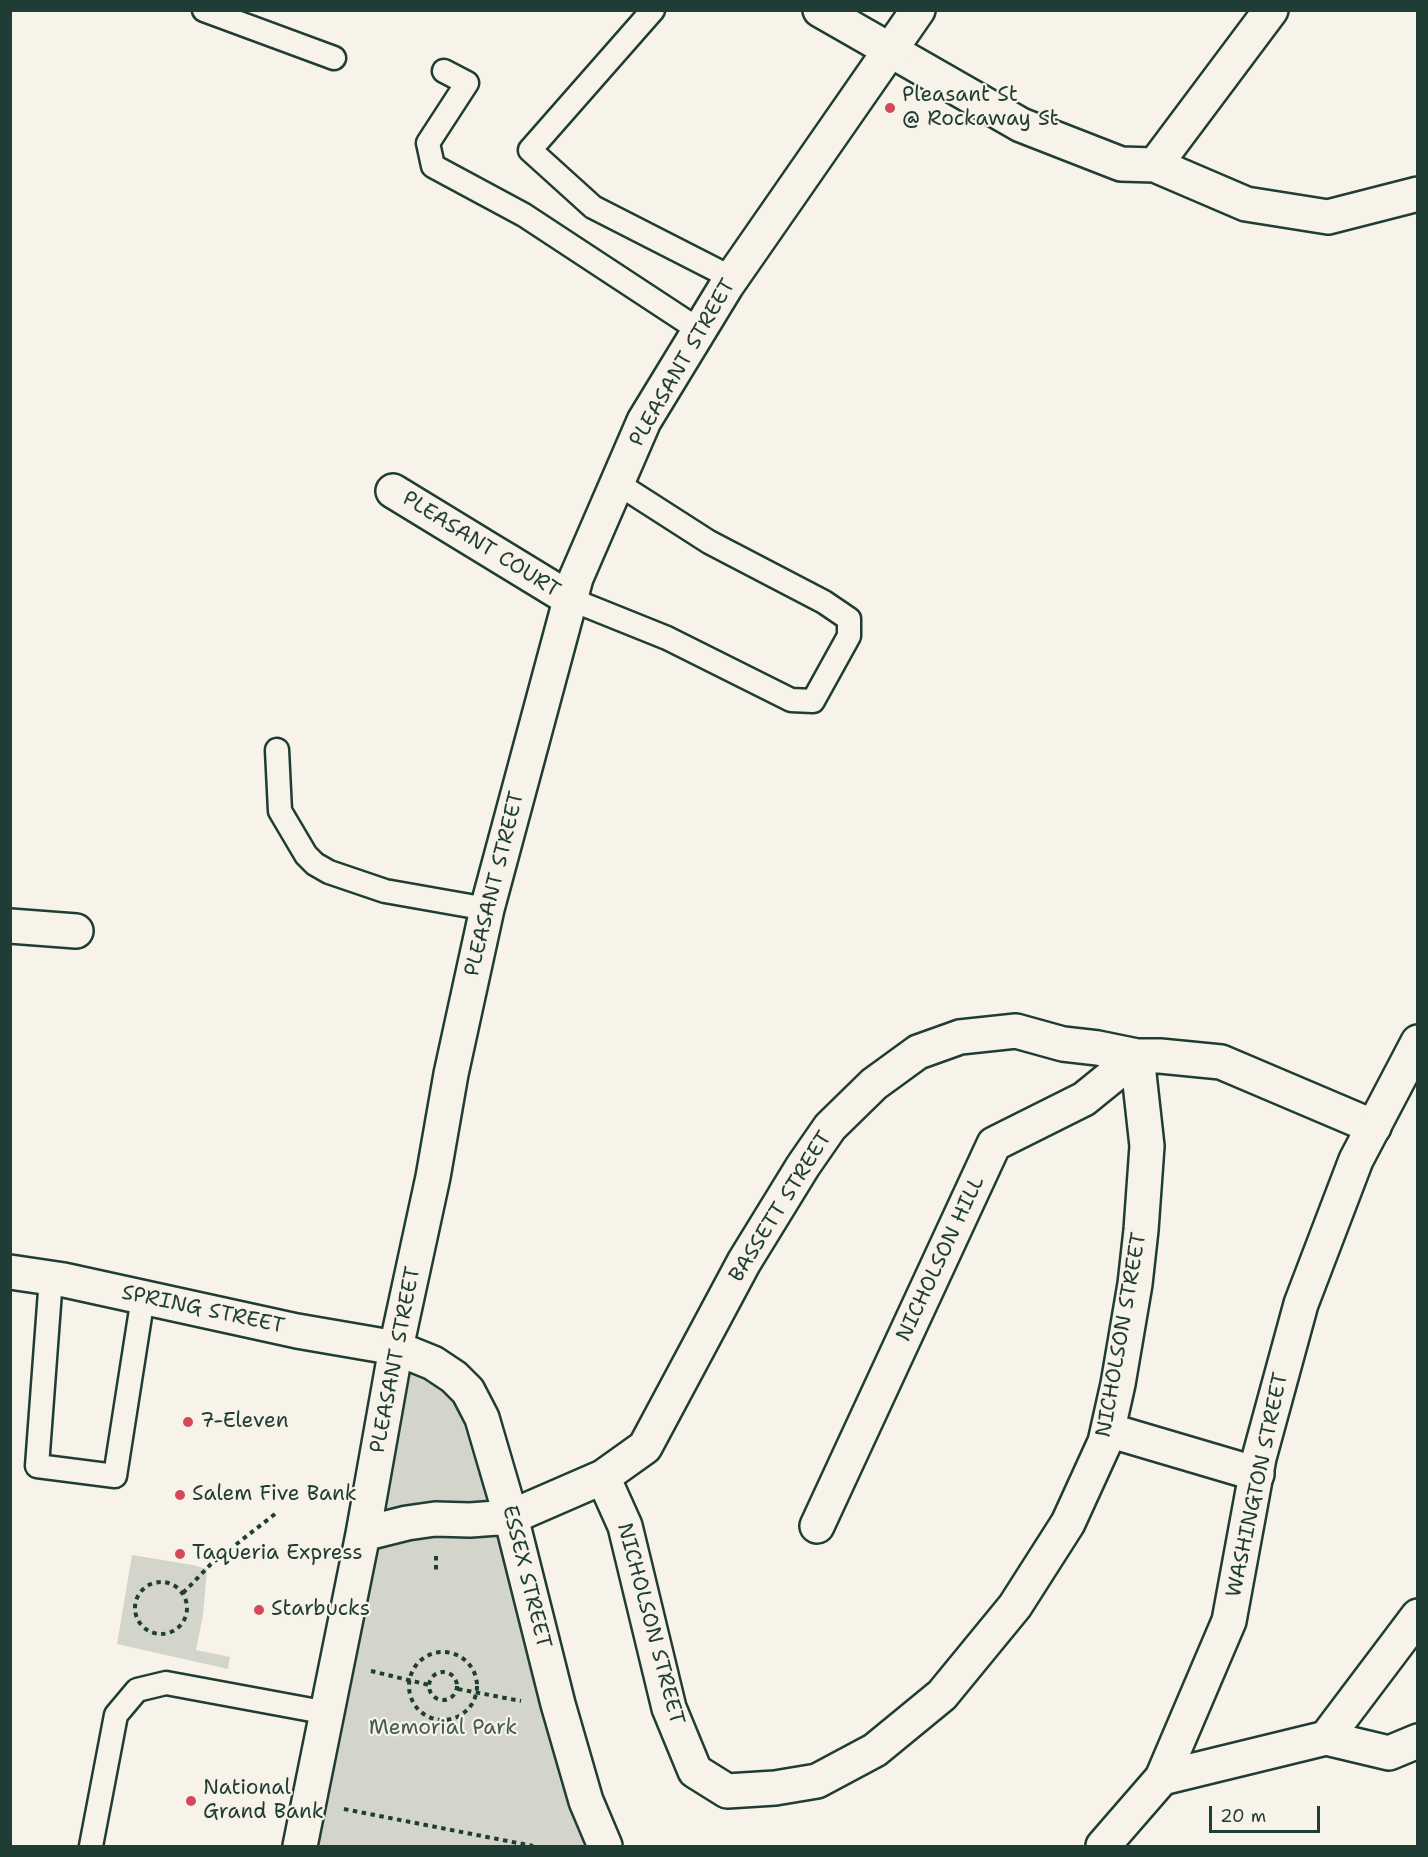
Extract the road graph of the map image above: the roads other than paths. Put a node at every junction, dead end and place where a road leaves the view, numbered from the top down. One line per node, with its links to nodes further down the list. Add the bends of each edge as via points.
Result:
1 (204, 10): 7 (lane)
2 (653, 10): 11 (lane, via 530,150 593,207)
3 (820, 10): 6 (street)
4 (918, 10): 6 (street, PLEASANT STREET)
5 (1271, 10): 9 (street)
6 (891, 50): 9 (street, via 1021,125 1121,164); 11 (street, PLEASANT STREET)
7 (334, 58)
8 (444, 71): 12 (lane, via 467,83 428,143 433,166 524,215)
9 (1155, 165): 10 (street, via 1246,204 1328,217)
10 (1418, 194)
11 (732, 278): 12 (street, PLEASANT STREET)
12 (699, 330): 13 (street, PLEASANT STREET, via 644,421)
13 (617, 483): 15 (street, PLEASANT STREET); 15 (lane, via 709,542 824,602 849,619 849,636 813,701 791,700 668,638)
14 (393, 491): 15 (street, PLEASANT COURT)
15 (570, 599): 17 (street, PLEASANT STREET)
16 (277, 750): 17 (lane, via 280,811 315,864 385,891)
17 (487, 909): 26 (street, PLEASANT STREET)
18 (10, 926): 19 (street)
19 (76, 932)
20 (1418, 1042): 22 (street, WASHINGTON STREET)
21 (1137, 1056): 22 (street, BASSETT STREET, via 1221,1062); 27 (street, NICHOLSON STREET, via 1146,1146 1141,1230); 29 (street, BASSETT STREET, via 1063,1044 1016,1031 960,1037 918,1052 874,1084 830,1127 777,1206 645,1447); 31 (street, NICHOLSON HILL, via 1084,1099 994,1144)
22 (1374, 1127): 28 (street, WASHINGTON STREET, via 1356,1160 1301,1304)
23 (10, 1272): 24 (street, SPRING STREET)
24 (51, 1278): 25 (street, SPRING STREET); 25 (lane, via 37,1466 114,1476)
25 (143, 1297): 26 (street, SPRING STREET)
26 (396, 1348): 30 (street, ESSEX STREET, via 433,1363 468,1391 482,1418); 32 (street, PLEASANT STREET)
27 (1108, 1430): 28 (street); 29 (street, NICHOLSON STREET, via 1068,1523 1015,1606 942,1695 875,1750 817,1781 775,1788 727,1791 695,1771 669,1708 625,1526)
28 (1257, 1474): 37 (street, WASHINGTON STREET, via 1229,1620)
29 (603, 1477): 30 (street, BASSETT STREET)
30 (511, 1517): 32 (street, BASSETT STREET, via 435,1519); 40 (street, ESSEX STREET, via 558,1704 586,1801)
31 (817, 1526)
32 (363, 1534): 34 (street, PLEASANT STREET)
33 (1418, 1616): 35 (street)
34 (328, 1713): 38 (lane, via 166,1683 137,1690 116,1714); 39 (street, PLEASANT STREET)
35 (1326, 1738): 36 (street, via 1389,1753); 37 (street)
36 (1418, 1741)
37 (1162, 1778): 41 (street, WASHINGTON STREET)
38 (91, 1846)
39 (300, 1846)
40 (605, 1846)
41 (1103, 1846)

